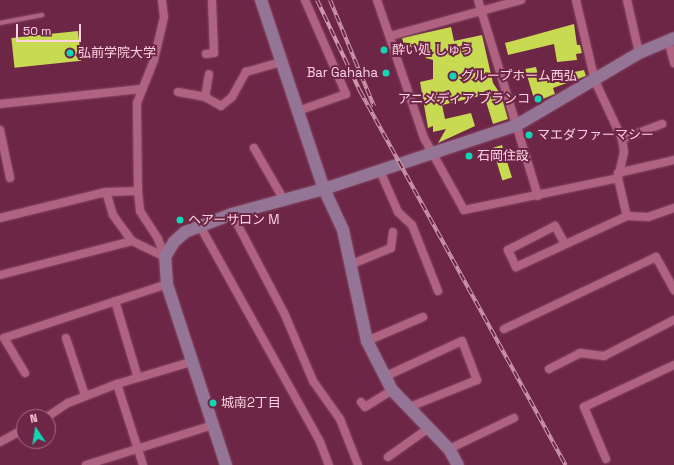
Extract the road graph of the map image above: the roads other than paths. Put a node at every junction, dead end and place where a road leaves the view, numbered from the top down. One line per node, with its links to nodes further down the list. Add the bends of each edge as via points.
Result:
1 (162, 0): 21 (street, via 164,17 154,60)
2 (212, 0): 16 (street, via 214,53)
3 (261, 0): 17 (street)
4 (305, 0): 25 (street, via 346,94)
5 (377, 0): 13 (street)
6 (478, 0): 10 (street)
7 (521, 0): 10 (street)
8 (576, 0): 20 (street)
9 (626, 0): 15 (street)
10 (482, 11): 13 (street); 27 (street)
11 (42, 15): 12 (lane)
12 (0, 23)
13 (390, 36): 31 (street)
14 (671, 39): 15 (street); 18 (street)
15 (639, 53): 20 (street)
16 (206, 54)
17 (281, 62): 23 (street, via 246,72 232,97 221,106); 25 (street)
18 (674, 63)
19 (209, 74): 23 (street)
20 (595, 81): 27 (street); 29 (street)
21 (141, 89): 24 (street); 37 (street, via 137,103)
22 (178, 92): 23 (street)
23 (205, 97)
24 (0, 104)
25 (298, 111): 36 (street)
26 (662, 124): 29 (street)
27 (517, 126): 31 (street); 39 (street)
28 (0, 130): 35 (street)
29 (622, 138): 34 (street, via 624,152)
30 (254, 148): 40 (street)
31 (432, 154): 33 (street); 39 (street, via 464,210)
32 (674, 160): 34 (street)
33 (380, 171): 36 (street); 54 (street, via 398,212 412,225)
34 (618, 176): 39 (street); 43 (street)
35 (10, 178)
36 (324, 189): 40 (street); 50 (street, via 343,230)
37 (138, 191): 38 (street); 49 (street, via 140,211 158,238)
38 (106, 192): 44 (street); 47 (street, via 113,215)
39 (538, 196)
40 (284, 200): 42 (street)
41 (674, 208): 43 (street, via 648,217)
42 (232, 214): 45 (street); 86 (street, via 285,315 313,381 340,420)
43 (627, 216): 48 (street)
44 (0, 218)
45 (200, 226): 49 (street, via 179,237); 85 (street, via 320,442)
46 (393, 232): 50 (street, via 391,248)
47 (132, 241): 49 (street); 51 (street)
48 (565, 244): 48 (street, via 516,267 508,250 555,226)
49 (165, 257): 52 (street)
50 (352, 264): 60 (street)
51 (0, 275)
52 (167, 284): 55 (street); 61 (street)
53 (674, 290): 58 (street, via 656,257)
54 (438, 291)
55 (115, 301): 64 (street, via 4,338); 66 (street)
56 (423, 317): 60 (street)
57 (674, 320): 63 (street, via 604,356 580,353)
58 (504, 329)
59 (66, 338): 69 (street)
60 (367, 341): 65 (street)
61 (194, 361): 66 (street); 74 (street)
62 (674, 365): 81 (street, via 584,407)
63 (549, 369)
64 (25, 373)
65 (384, 377): 68 (street); 71 (street, via 462,341 477,380)
66 (138, 378): 67 (street)
67 (117, 384): 69 (street); 78 (street)
68 (392, 390): 70 (street, via 365,407); 71 (street)
69 (85, 395): 72 (street)
70 (361, 402)
71 (407, 408): 75 (street)
72 (56, 412)
73 (514, 418): 79 (street)
74 (213, 425): 78 (street); 84 (street)
75 (429, 428): 79 (street); 80 (street)
76 (16, 433): 77 (street)
77 (0, 442)
78 (138, 449): 82 (street); 83 (street)
79 (450, 449): 87 (street)
80 (388, 457)
81 (606, 460)
82 (86, 465)
83 (143, 465)
84 (226, 465)
85 (328, 465)
86 (358, 465)
87 (458, 465)

